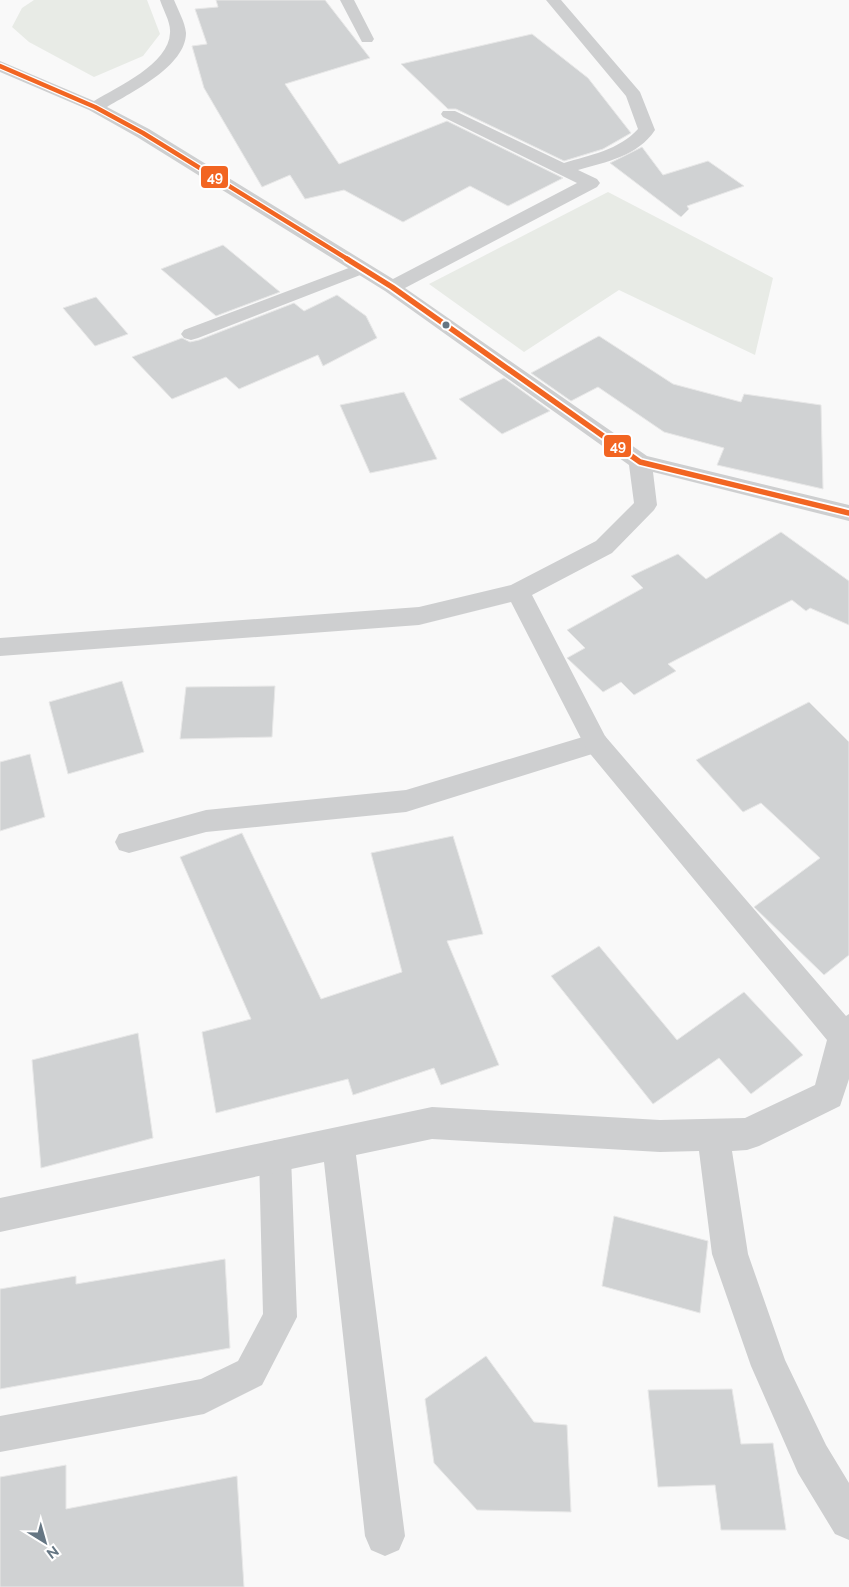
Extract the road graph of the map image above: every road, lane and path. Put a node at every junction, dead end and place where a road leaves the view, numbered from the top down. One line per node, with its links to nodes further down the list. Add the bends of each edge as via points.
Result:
1 (167, 0): 8 (street, via 178,34 171,56 142,80)
2 (347, 0): 4 (lane)
3 (553, 0): 10 (street, via 634,95 647,130 640,140 623,149)
4 (368, 39)
5 (0, 66): 6 (street)
6 (23, 76): 7 (street); 8 (street)
7 (0, 84)
8 (95, 107): 11 (street, via 143,133)
9 (450, 114): 10 (street)
10 (562, 169): 12 (street, via 591,183)
11 (362, 268): 12 (street); 13 (lane)
12 (392, 287): 14 (street)
13 (191, 334)
14 (640, 462): 15 (street); 16 (street, via 646,505 604,547)
15 (849, 512)
16 (518, 592): 17 (street, via 419,616); 18 (street)
17 (0, 647)
18 (596, 743): 19 (lane, via 406,801 206,821); 20 (street)
19 (129, 842)
20 (847, 1036): 21 (street, via 828,1095 747,1134)
21 (713, 1134): 22 (street, via 660,1136 432,1123); 26 (street, via 730,1254 769,1366 812,1459)
22 (338, 1143): 23 (street); 27 (street)
23 (276, 1156): 24 (street); 25 (lane, via 280,1317 250,1373 204,1396)
24 (0, 1215)
25 (0, 1434)
26 (849, 1520)
27 (386, 1536)

